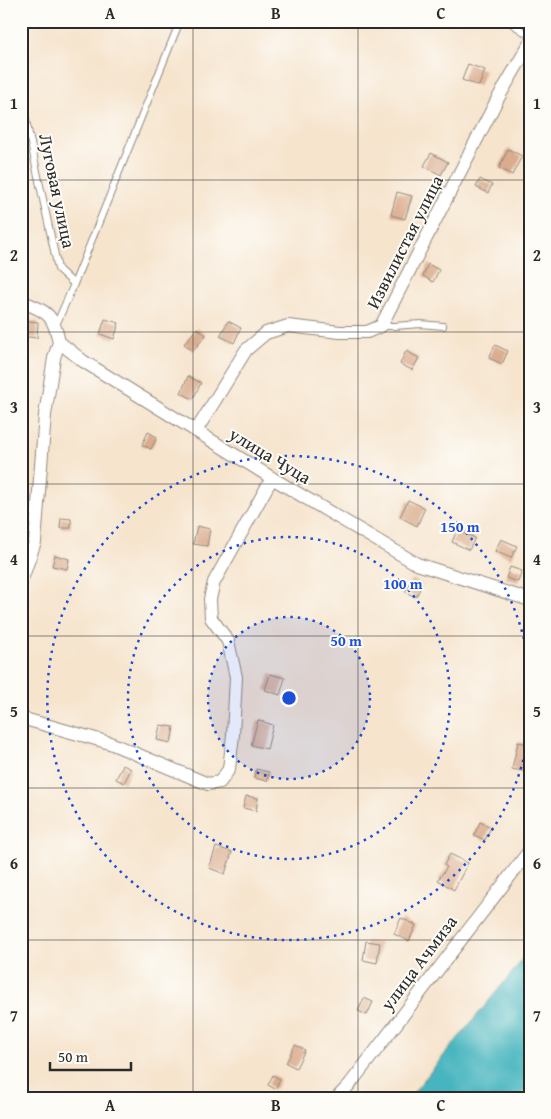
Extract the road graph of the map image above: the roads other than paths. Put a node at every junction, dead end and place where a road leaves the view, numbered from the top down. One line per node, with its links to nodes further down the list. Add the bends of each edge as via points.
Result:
1 (180, 21): 6 (lane)
2 (508, 21): 3 (lane)
3 (530, 36)
4 (530, 43): 9 (street, Извилистая улица)
5 (21, 97): 6 (lane, Луговая улица, via 58,269)
6 (74, 284): 8 (lane)
7 (21, 300): 8 (street, via 45,311)
8 (56, 325): 11 (street)
9 (381, 326): 10 (lane); 12 (street, Извилистая улица, via 367,332 340,332 288,326 266,333 246,350)
10 (443, 326)
11 (59, 342): 12 (street, улица Чуца, via 83,361); 14 (street, via 45,415 35,542)
12 (196, 432): 13 (street, улица Чуца)
13 (272, 478): 15 (street, улица Чуца, via 417,564); 16 (street, via 214,582 210,599 211,618 228,641 236,677 228,769 220,782 208,784 110,743)
14 (21, 582)
15 (530, 600)
16 (21, 718)
17 (530, 850): 18 (street, улица Ачмиза)
18 (337, 1098)

